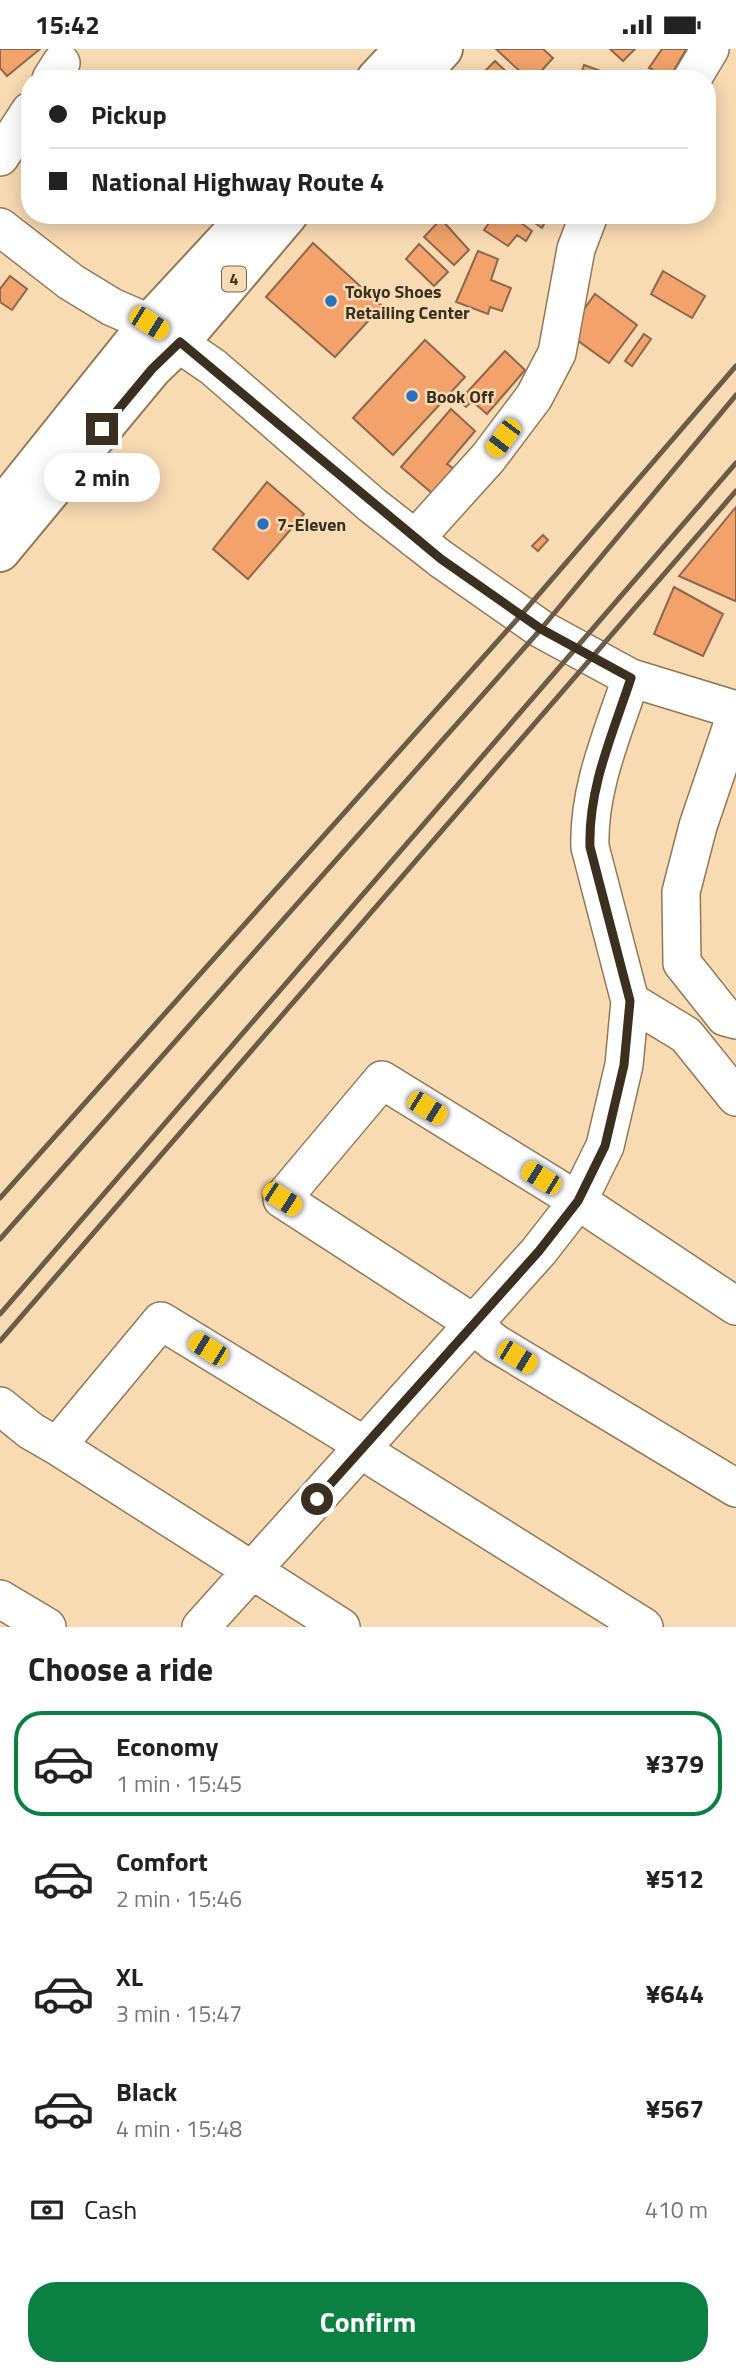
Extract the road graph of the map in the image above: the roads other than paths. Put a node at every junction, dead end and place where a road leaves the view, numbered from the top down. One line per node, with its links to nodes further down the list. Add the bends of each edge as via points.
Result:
1 (404, 49): 4 (highway)
2 (443, 49): 5 (highway)
3 (710, 49): 6 (street)
4 (384, 70)
5 (424, 70)
6 (697, 70)
7 (21, 125): 8 (street)
8 (0, 157)
9 (243, 224): 13 (highway, 4)
10 (279, 224): 13 (highway, 4)
11 (586, 224): 15 (street, via 576,249 557,353 534,397 488,458)
12 (0, 227): 13 (street, via 71,282)
13 (165, 333): 14 (highway, 4); 15 (street); 16 (highway, 4, via 144,379)
14 (0, 509)
15 (415, 539): 17 (street, via 541,629)
16 (0, 552)
17 (631, 678): 18 (street); 19 (street, via 593,795 589,824 590,847)
18 (736, 712): 20 (street, via 681,892 682,963 725,1017)
19 (630, 1001): 21 (street, via 686,1035); 22 (street, via 616,1109 605,1146)
20 (736, 1020)
21 (736, 1097)
22 (578, 1201): 23 (street); 24 (street); 24 (street, via 382,1080 282,1199)
23 (736, 1306)
24 (475, 1324): 27 (street); 28 (street, via 495,1343)
25 (0, 1406): 26 (street)
26 (57, 1446): 27 (street, via 161,1321); 29 (street)
27 (365, 1446): 29 (street); 34 (street, via 377,1460)
28 (736, 1488)
29 (252, 1571): 32 (street); 33 (street)
30 (0, 1599): 31 (street)
31 (47, 1627)
32 (201, 1627)
33 (341, 1627)
34 (644, 1627)

